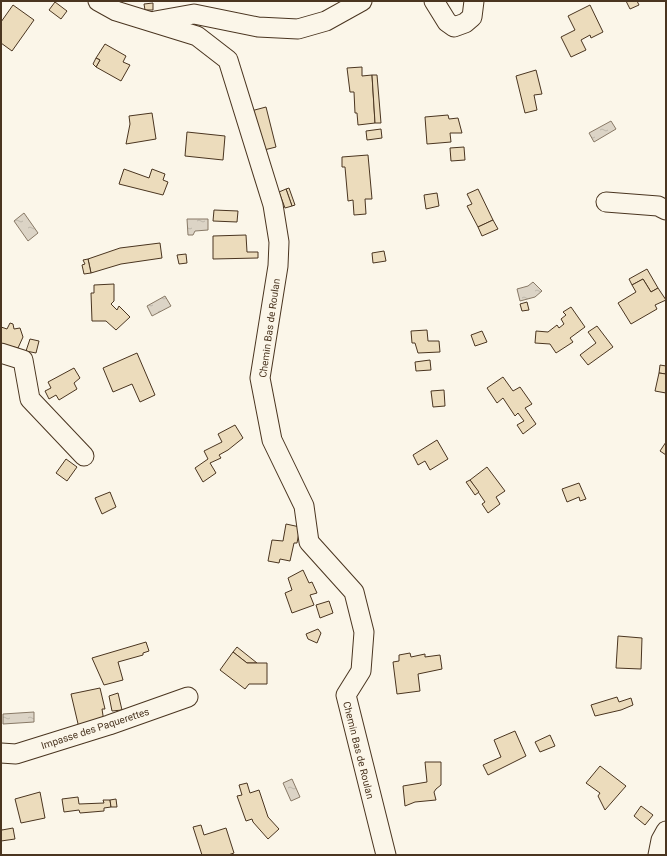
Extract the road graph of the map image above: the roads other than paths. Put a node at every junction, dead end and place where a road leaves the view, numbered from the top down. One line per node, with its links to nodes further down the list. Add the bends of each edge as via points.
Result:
1 (98, 1): 5 (street, Chemin Bas de Roulan, via 116,11)
2 (362, 1): 5 (street, via 326,21 298,29 258,27 194,14)
3 (434, 1): 4 (street, via 447,22 454,27 472,17)
4 (474, 1)
5 (153, 21): 13 (street, Chemin Bas de Roulan, via 197,36 228,60 272,205 279,242 278,266 260,378 272,440 304,506 309,542 354,592 364,632 361,671 346,694)
6 (606, 202): 7 (street, via 658,206)
7 (666, 210)
8 (1, 353): 9 (street, via 23,360 30,399)
9 (84, 456)
10 (188, 697): 11 (street, Impasse des Paquerettes, via 16,754)
11 (1, 753)
12 (666, 831): 14 (street)
13 (386, 855)
14 (658, 855)

